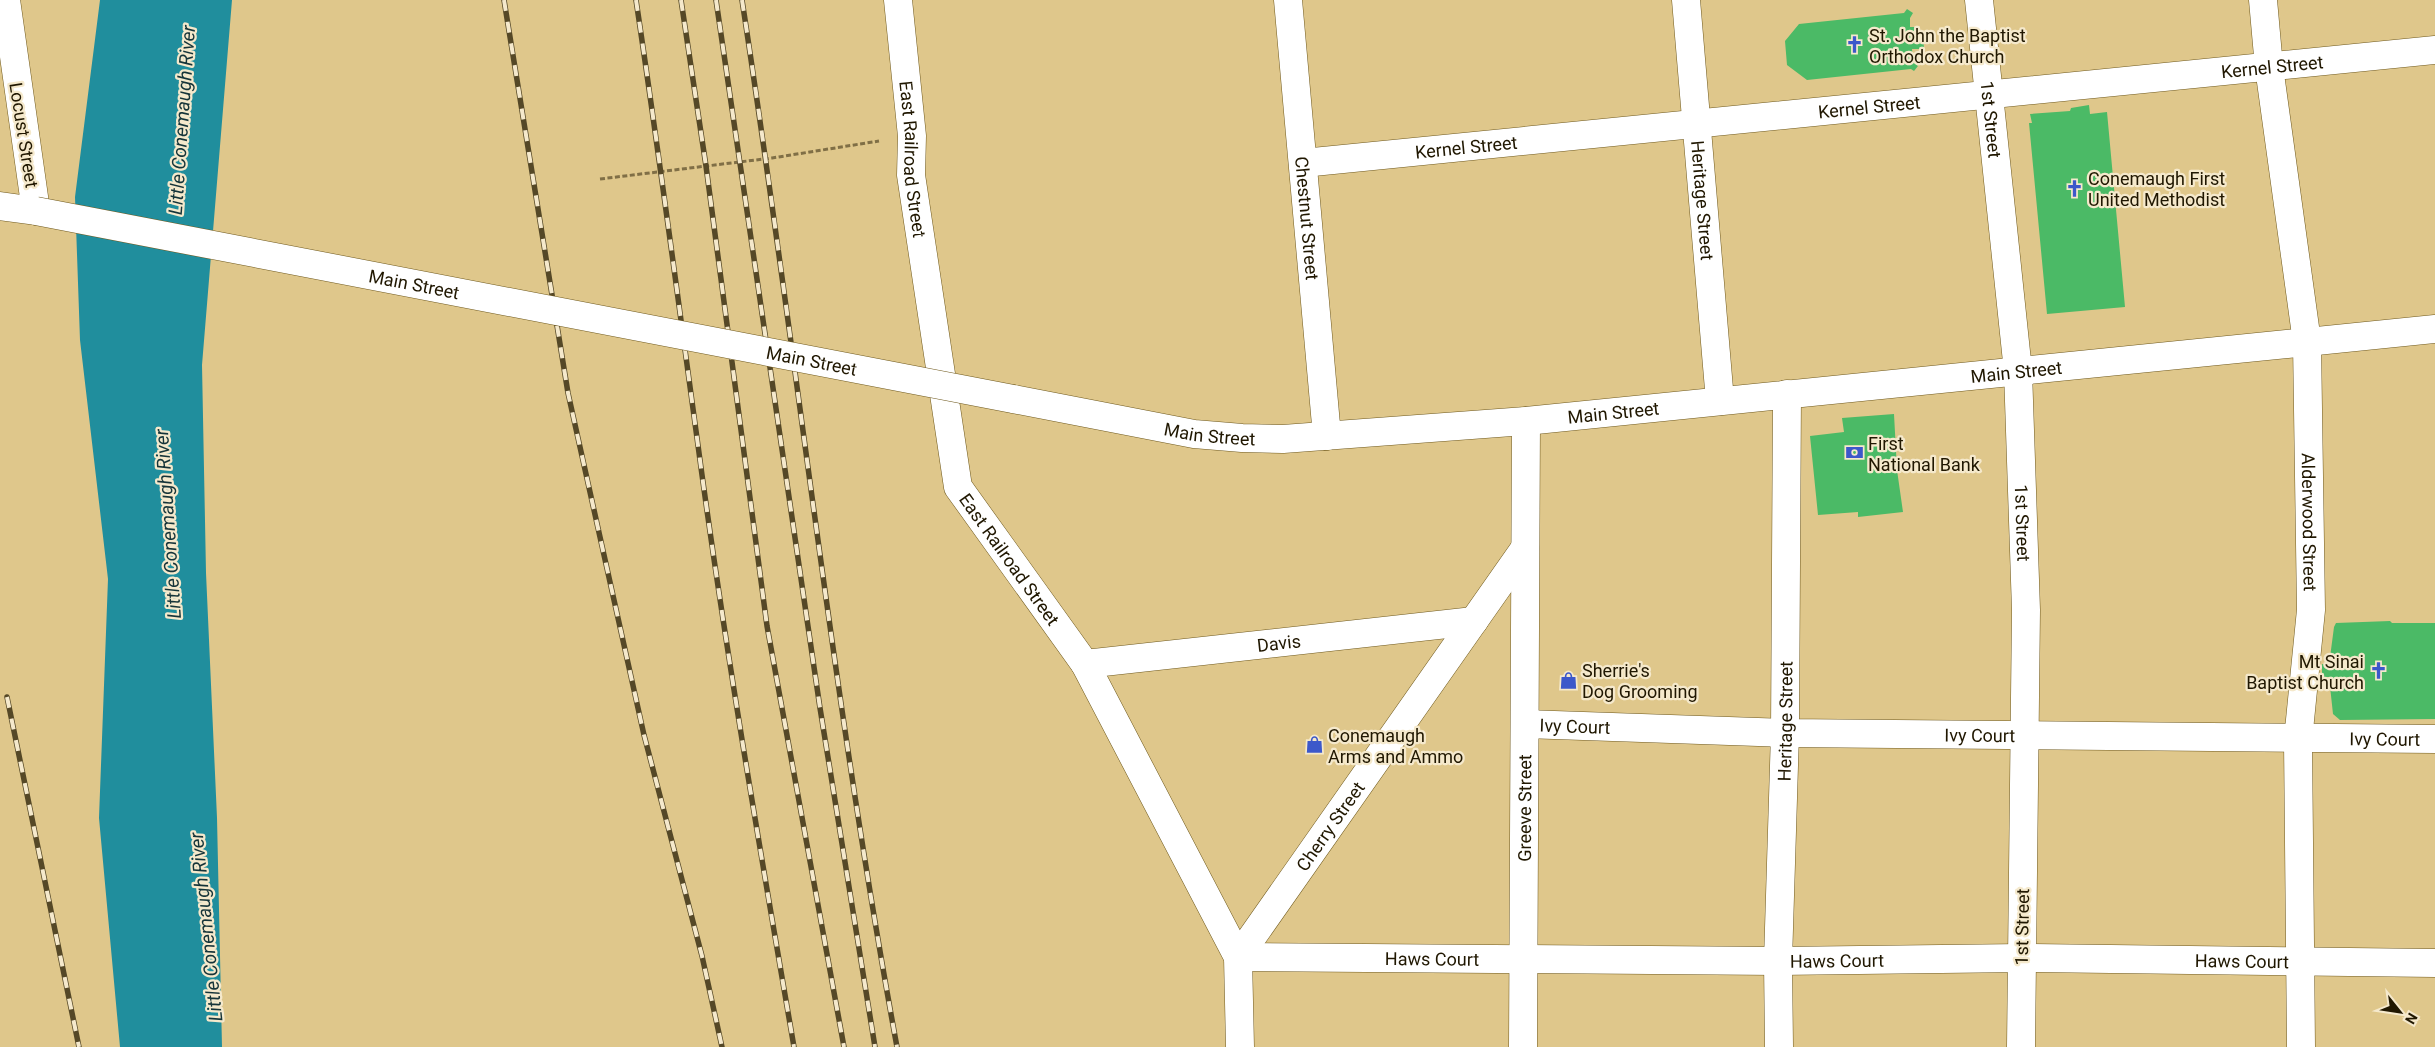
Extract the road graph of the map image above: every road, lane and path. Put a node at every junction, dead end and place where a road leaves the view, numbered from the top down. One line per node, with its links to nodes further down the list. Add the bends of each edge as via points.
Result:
1 (6, 0): 15 (street, Locust Street)
2 (898, 0): 11 (street, East Railroad Street)
3 (1288, 0): 12 (street, Chestnut Street)
4 (1686, 0): 10 (street, Heritage Street)
5 (1979, 0): 9 (street, 1st Street)
6 (2263, 0): 8 (street, Alderwood Street)
7 (2435, 50): 8 (street, Kernel Street)
8 (2269, 67): 9 (street, Kernel Street); 17 (street, Alderwood Street)
9 (1989, 94): 10 (street, Kernel Street); 18 (street, 1st Street)
10 (1696, 124): 12 (street, Kernel Street); 20 (street, Heritage Street)
11 (912, 136): 13 (path, via 772,158); 25 (street, East Railroad Street, via 911,175 958,487)
12 (1303, 163): 22 (street, Chestnut Street)
13 (600, 179)
14 (0, 206): 15 (street, Main Street)
15 (36, 211): 22 (street, Main Street, bridge, via 1194,434 1242,438)
16 (2435, 329): 17 (street, Main Street)
17 (2307, 342): 18 (street, Main Street); 29 (street, Alderwood Street, via 2311,610)
18 (2018, 371): 19 (street, Main Street); 28 (street, 1st Street, via 2026,610)
19 (1787, 394): 20 (street, Main Street); 27 (street, Heritage Street)
20 (1720, 401): 21 (street, Main Street)
21 (1526, 421): 22 (street, Main Street); 23 (street, Greeve Street)
22 (1327, 436)
23 (1525, 548): 24 (street, Cherry Street); 26 (street, Greeve Street)
24 (1474, 621): 25 (street, Davis); 31 (street, Cherry Street)
25 (1085, 664): 31 (street, East Railroad Street)
26 (1525, 724): 27 (street, Ivy Court); 32 (street, Greeve Street)
27 (1785, 733): 28 (street, Ivy Court); 35 (street, Heritage Street)
28 (2024, 736): 29 (street, Ivy Court); 33 (street, 1st Street)
29 (2298, 740): 30 (street, Ivy Court); 34 (street, Alderwood Street)
30 (2435, 740)
31 (1238, 957): 32 (street, Haws Court); 37 (street, East Railroad Street)
32 (1523, 958): 35 (street, Haws Court); 38 (street, Greeve Street)
33 (2022, 958): 34 (street, Haws Court); 35 (street, Haws Court); 40 (street, 1st Street)
34 (2301, 960): 36 (street, Haws Court); 41 (street, Alderwood Street)
35 (1778, 961): 39 (street, Heritage Street)
36 (2435, 963)
37 (1240, 1047)
38 (1523, 1047)
39 (1779, 1047)
40 (2021, 1047)
41 (2301, 1047)

